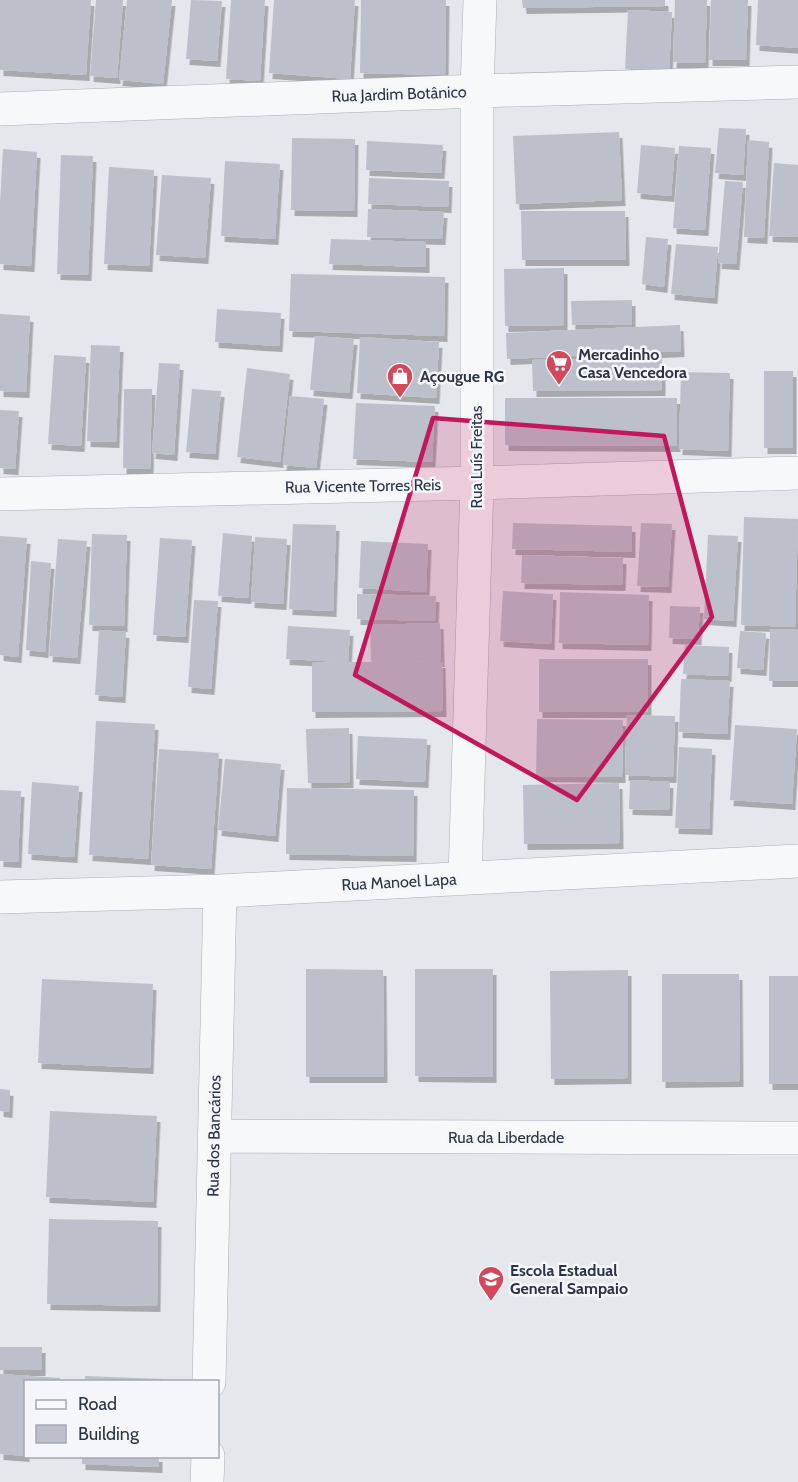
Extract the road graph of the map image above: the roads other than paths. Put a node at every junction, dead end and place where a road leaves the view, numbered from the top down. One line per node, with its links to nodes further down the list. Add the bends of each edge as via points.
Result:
1 (480, 0): 3 (street, Rua Luís Freitas)
2 (798, 82): 3 (street, Rua Jardim Botânico)
3 (477, 91): 4 (street, Rua Jardim Botânico); 6 (street, Rua Luís Freitas)
4 (0, 109)
5 (798, 473): 6 (street, Rua Vicente Torres Reis)
6 (477, 483): 7 (street, Rua Vicente Torres Reis); 9 (street, Rua Luís Freitas)
7 (0, 494)
8 (798, 861): 9 (street, Rua Manoel Lapa)
9 (465, 878): 10 (street, Rua Manoel Lapa)
10 (220, 891): 11 (street, Rua Manoel Lapa); 12 (street, Rua dos Bancários)
11 (0, 897)
12 (214, 1136): 13 (street, Rua da Liberdade); 14 (street, Rua dos Bancários)
13 (798, 1138)
14 (209, 1380)
15 (208, 1458): 16 (street)
16 (207, 1482)

